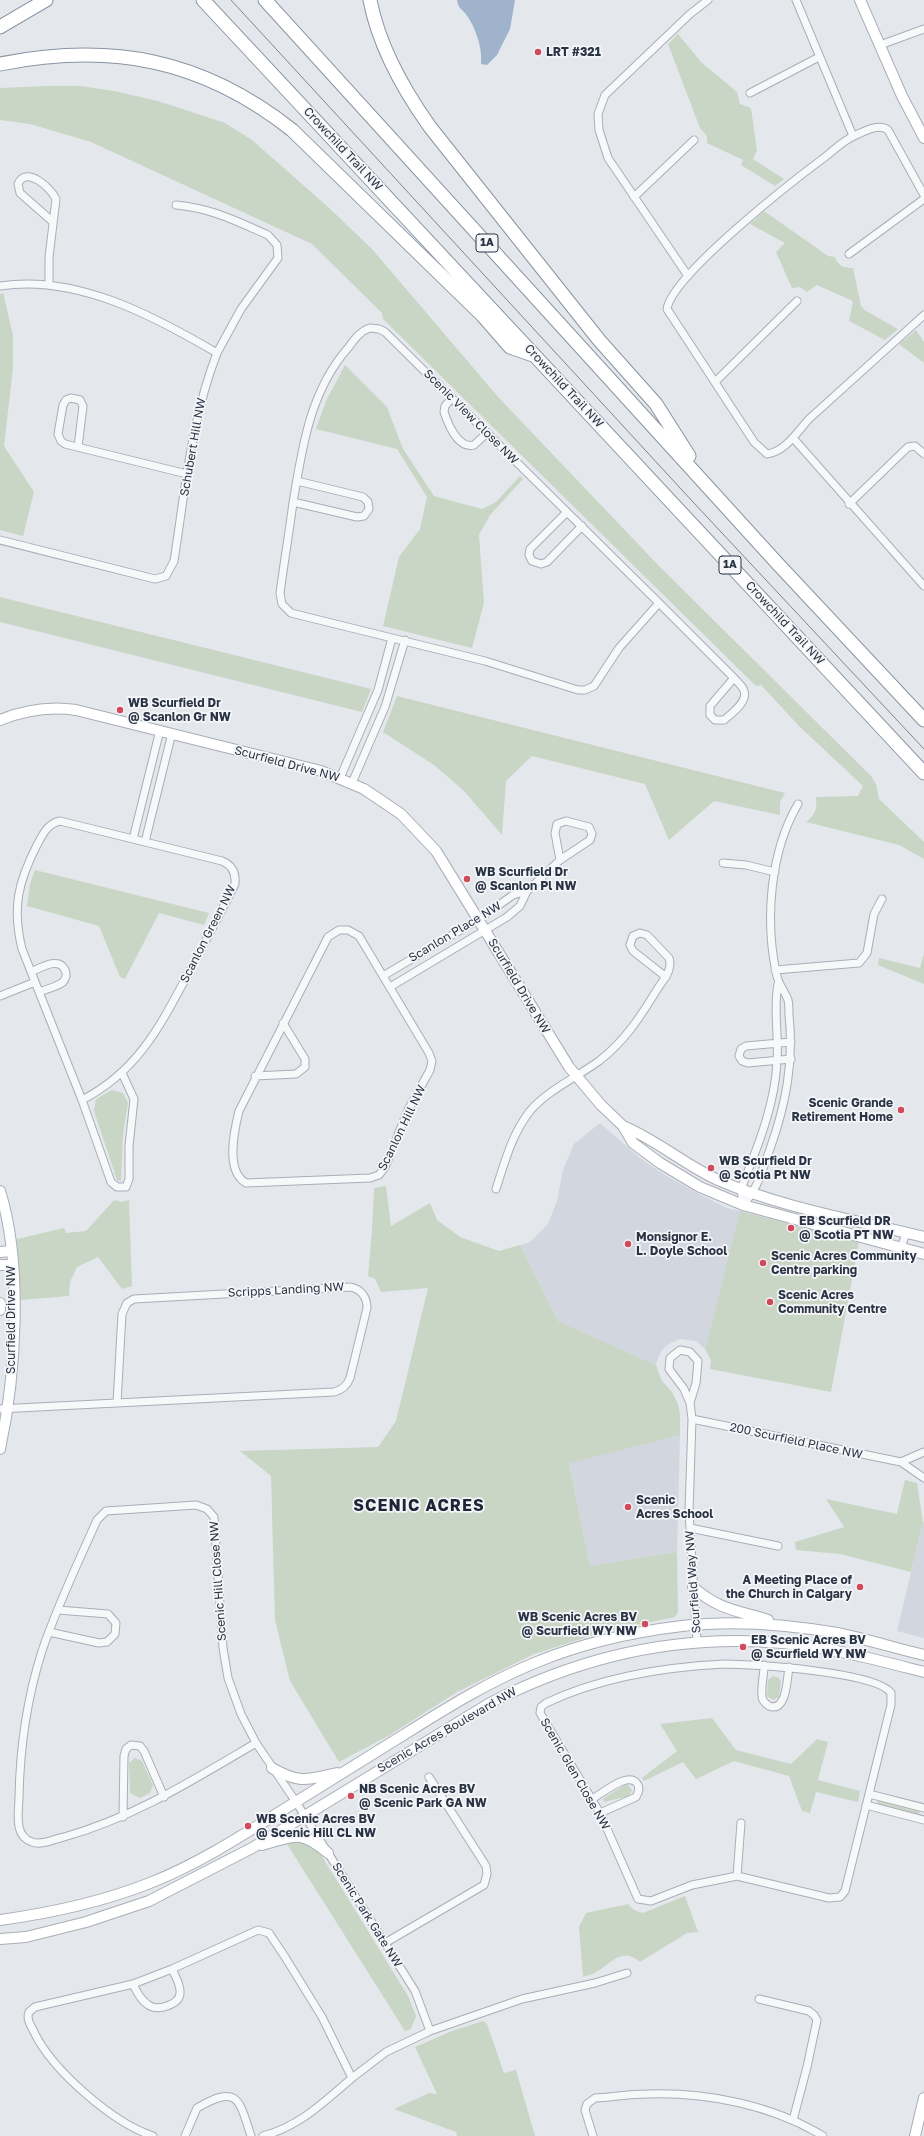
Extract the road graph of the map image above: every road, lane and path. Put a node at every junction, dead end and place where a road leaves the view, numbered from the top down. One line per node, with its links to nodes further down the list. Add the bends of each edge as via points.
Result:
1 (46, 0): 8 (highway)
2 (204, 0): 29 (highway, Crowchild Trail NW / 1A)
3 (266, 0): 38 (highway, 1A)
4 (370, 0): 38 (highway, via 392,67 422,116 599,340 656,404)
5 (708, 0): 18 (street, via 690,14 602,101 598,114 603,146)
6 (796, 0): 11 (street)
7 (860, 0): 10 (street)
8 (0, 27)
9 (924, 29): 10 (street)
10 (880, 45): 15 (street)
11 (819, 57): 13 (street); 14 (street)
12 (0, 64): 29 (highway, via 56,55 121,56 156,62 192,73 245,97 292,130 477,311 510,347)
13 (750, 93)
14 (853, 136): 17 (street, via 884,126); 23 (street, via 753,213)
15 (924, 138)
16 (694, 140): 18 (street)
17 (924, 195)
18 (634, 197): 23 (street)
19 (924, 199): 22 (street)
20 (176, 205): 28 (street, Schubert Hill NW, via 217,212 268,235 278,248 276,262 241,309)
21 (53, 222): 21 (street, via 56,203 54,195 35,178 21,178 18,187 20,193); 24 (street)
22 (849, 254)
23 (688, 276): 30 (street, via 670,300 667,309)
24 (49, 285): 25 (street); 28 (street, via 87,294 137,311)
25 (0, 286)
26 (797, 301): 30 (street)
27 (924, 315): 33 (street, via 809,419)
28 (217, 353): 36 (street, Schubert Hill NW, via 196,419)
29 (536, 356): 55 (highway, Crowchild Trail NW / 1A)
30 (715, 382): 33 (street, via 763,452 772,453)
31 (452, 398): 32 (street, Scenic View Close NW); 32 (street, via 445,406 444,412 459,441 464,445 471,445); 37 (street, Scenic View Close NW, via 385,332 374,328 366,329 342,354 319,394 305,434)
32 (487, 433): 41 (street, Scenic View Close NW)
33 (792, 438): 40 (street)
34 (78, 447): 34 (street, via 83,406 80,400 72,398 66,400 63,405 58,434 61,441); 36 (street)
35 (924, 454): 40 (street, via 915,446 908,447)
36 (187, 474): 43 (street, Schubert Hill NW, via 174,561 169,573 163,578 155,579)
37 (297, 480): 39 (street, Scenic View Close NW); 39 (street, via 363,497 368,502 369,509 364,516 357,517)
38 (708, 486): 49 (highway, 1A)
39 (294, 502): 46 (street, Scenic View Close NW, via 280,593 282,604 291,613)
40 (849, 504): 44 (street)
41 (567, 512): 42 (street, Scenic View Close NW); 42 (street, via 530,549 532,561 541,564 547,562)
42 (582, 526): 45 (street, Scenic View Close NW)
43 (0, 540)
44 (924, 586)
45 (659, 603): 47 (street, Scenic View Close NW, via 619,648 597,683 585,690); 48 (street)
46 (392, 638): 47 (street, Scenic View Close NW); 56 (street, via 378,690)
47 (405, 640): 57 (street, via 385,707)
48 (734, 678): 48 (street, via 710,706 710,715 715,720 724,720 743,699 744,689)
49 (906, 700): 50 (highway); 52 (highway, 1A)
50 (924, 708)
51 (0, 720): 53 (street, Scurfield Drive NW, via 17,713 64,708)
52 (924, 720)
53 (160, 730): 54 (street, Scurfield Drive NW); 59 (street)
54 (172, 733): 56 (street, Scurfield Drive NW); 60 (street)
55 (924, 772)
56 (340, 778): 57 (street, Scurfield Drive NW)
57 (352, 783): 66 (street, Scurfield Drive NW, via 389,805 424,836)
58 (798, 804): 63 (street, via 786,830)
59 (133, 838): 60 (street, Scanlon Green NW); 69 (street, Scanlon Green NW, via 66,822 55,822 47,827 24,870 16,904 19,936)
60 (145, 842): 82 (street, Scanlon Green NW, via 226,862 232,867 236,881 153,1039)
61 (560, 860): 61 (street, Scanlon Place NW, via 590,840 592,834 588,827 566,821 557,824 555,834); 64 (street, Scanlon Place NW)
62 (723, 863): 63 (street)
63 (776, 872): 68 (street, via 770,904)
64 (528, 891): 66 (street, Scanlon Place NW, via 513,895); 67 (street, Scanlon Place NW, via 520,906)
65 (882, 899): 68 (street, via 874,914 867,953 859,963)
66 (479, 919): 67 (street, Scurfield Drive NW); 70 (street, Scanlon Place NW)
67 (485, 930): 74 (street, Scanlon Place NW); 84 (street, Scurfield Drive NW)
68 (775, 970): 73 (street)
69 (31, 972): 72 (street, Scanlon Green NW); 75 (street, via 54,963 61,965 65,970 63,982)
70 (383, 976): 74 (street, Scanlon Hill NW); 77 (street, Scanlon Hill NW, via 359,936 348,930 338,930 328,937)
71 (666, 976): 71 (street, via 670,970 669,958 646,935 640,933 633,936 630,942 633,951); 84 (street, via 628,1035 599,1061)
72 (35, 982): 75 (street, Scanlon Green NW); 76 (street)
73 (778, 984): 78 (street, via 788,1000); 79 (street, via 775,1000)
74 (390, 987): 83 (street, Scanlon Hill NW, via 432,1062 397,1136 386,1167 379,1175 370,1178 252,1185 241,1180 234,1166 235,1126 242,1101)
75 (39, 992): 85 (street, Scanlon Green NW)
76 (0, 996)
77 (283, 1023): 83 (street, Scanlon Hill NW); 83 (street, via 305,1059 305,1067 296,1074)
78 (791, 1042): 79 (street); 80 (street)
79 (778, 1043): 81 (street); 81 (street, via 746,1046 741,1049 739,1056 742,1061 748,1063)
80 (791, 1059): 81 (street); 90 (street, via 784,1110)
81 (777, 1060): 88 (street, via 771,1105)
82 (122, 1073): 85 (street, Scanlon Green NW); 85 (street, Scanlon Green NW, via 134,1098 129,1146 130,1179 126,1187 120,1188 112,1184)
83 (255, 1076)
84 (576, 1076): 86 (street, Scurfield Drive NW); 87 (street, via 546,1097 520,1125)
85 (82, 1100)
86 (623, 1126): 88 (street, Scurfield Drive NW, via 638,1132 696,1169); 91 (street, Scurfield Drive NW, via 633,1144 660,1163 700,1187)
87 (496, 1189)
88 (741, 1189): 90 (street, Scurfield Drive NW); 91 (street)
89 (0, 1191): 95 (street, Scurfield Drive NW)
90 (754, 1194): 91 (street); 92 (street, Scurfield Drive NW)
91 (743, 1206): 94 (street, Scurfield Drive NW)
92 (906, 1233): 93 (street, Scurfield Drive NW); 94 (street)
93 (924, 1237)
94 (901, 1248): 97 (street, Scurfield Drive NW)
95 (11, 1251): 96 (street); 98 (street, Scurfield Drive NW)
96 (0, 1252)
97 (924, 1254)
98 (12, 1265): 99 (street); 104 (street, Scurfield Drive NW, via 13,1355)
99 (0, 1266)
100 (0, 1303): 101 (street, Scurfield Drive NW)
101 (0, 1310)
102 (117, 1403): 102 (street, Scripps Landing NW, via 338,1391 350,1378 367,1308 366,1300 359,1290 350,1287 134,1299 127,1303 122,1314); 104 (street, Scripps Landing NW)
103 (690, 1403): 103 (street, Scurfield Way NW, via 696,1383 698,1361 690,1352 680,1350 670,1358 669,1369 684,1389); 105 (street, Scurfield Way NW)
104 (4, 1409): 106 (street, Scurfield Drive NW)
105 (692, 1419): 108 (street, 200 Scurfield Place NW); 110 (street, Scurfield Way NW, via 688,1477)
106 (0, 1449)
107 (924, 1452): 108 (street)
108 (901, 1462): 109 (street, 200 Scurfield Place NW)
109 (924, 1478)
110 (690, 1528): 111 (street); 112 (street, Scurfield Way NW)
111 (778, 1546)
112 (693, 1587): 114 (street, Scurfield Way NW); 115 (street, via 721,1607 767,1619)
113 (58, 1610): 116 (street, Scenic Hill Close NW); 116 (street, via 108,1614 116,1623 115,1634 107,1642 99,1644); 122 (street, Scenic Hill Close NW, via 97,1520 102,1514 122,1509 196,1505 207,1508 216,1521 225,1663 234,1698)
114 (697, 1625): 115 (street, Scenic Acres Boulevard NW); 117 (street, Scurfield Way NW); 124 (street, Scenic Acres Boulevard NW, via 610,1638 536,1662 458,1701)
115 (779, 1625): 118 (street, Scenic Acres Boulevard NW, via 839,1634)
116 (49, 1632): 134 (street, Scenic Hill Close NW, via 32,1686 24,1725 19,1774 19,1829 26,1839 40,1843)
117 (697, 1641): 121 (street, Scenic Acres Boulevard NW, via 748,1641 810,1646); 133 (street, Scenic Acres Boulevard NW, via 655,1646 610,1656 527,1684 470,1714)
118 (924, 1655)
119 (764, 1665): 120 (street, Scenic Glen Close NW); 120 (street, via 762,1697 765,1703 772,1706 779,1705 784,1700); 128 (street, Scenic Glen Close NW, via 707,1665 649,1672 587,1687 542,1705 540,1713 545,1724)
120 (789, 1667): 126 (street, Scenic Glen Close NW, via 843,1676 882,1686 891,1693 891,1705)
121 (924, 1672)
122 (256, 1742): 123 (street, Scenic Hill Close NW); 127 (street, Scenic Hill Close NW)
123 (272, 1768): 124 (street, via 290,1778 304,1780); 129 (street, Scenic Hill Close NW)
124 (345, 1772): 129 (street, Scenic Acres Boulevard NW)
125 (429, 1777): 142 (street, via 486,1866 487,1880 484,1885)
126 (869, 1794): 130 (street, Scenic Glen Close NW); 131 (street)
127 (164, 1797): 134 (street, Scenic Hill Close NW); 134 (street, via 144,1751 140,1746 131,1745 126,1749 124,1756)
128 (592, 1800): 132 (street, Scenic Glen Close NW); 132 (street, via 624,1779 637,1784 639,1791 636,1797)
129 (296, 1802): 133 (street, Scenic Park Gate NW); 140 (street, Scenic Acres Boulevard NW, via 190,1864 151,1883 102,1900 48,1913)
130 (866, 1805): 135 (street); 139 (street, Scenic Glen Close NW, via 845,1891 840,1897 829,1898)
131 (924, 1808)
132 (600, 1813): 139 (street, Scenic Glen Close NW, via 636,1896 642,1901 651,1901 692,1886)
133 (305, 1816): 137 (street, Scenic Acres Boulevard NW); 138 (street, Scenic Park Gate NW)
134 (124, 1817)
135 (924, 1820)
136 (741, 1823): 139 (street)
137 (252, 1848): 138 (street, via 299,1836 314,1840); 141 (street, Scenic Acres Boulevard NW, via 150,1901 86,1922 26,1937)
138 (328, 1853): 142 (street, Scenic Park Gate NW)
139 (737, 1876)
140 (0, 1920)
141 (0, 1939)
142 (384, 1944): 147 (street, Scenic Park Gate NW, via 415,1991)
143 (172, 1968): 145 (street); 145 (street, via 180,1992 178,2000 174,2003 158,2008 150,2006 139,1996); 148 (street, via 251,1932 262,1930 269,1933 322,2017)
144 (626, 1972): 147 (street, via 595,1983 522,1999)
145 (133, 1984): 151 (street, via 35,2007 29,2012 28,2019 38,2042 59,2068 114,2116)
146 (759, 1999): 150 (street, via 809,2011 817,2020)
147 (430, 2031): 148 (street, via 386,2052)
148 (352, 2078): 154 (street, via 299,2121)
149 (924, 2098): 157 (street)
150 (793, 2120): 155 (street, via 713,2098 648,2094 618,2096 595,2098 587,2104 586,2117); 156 (street)
151 (153, 2136)
152 (185, 2136): 153 (street, via 197,2108 223,2096 230,2096 240,2103)
153 (251, 2136)
154 (264, 2136)
155 (593, 2136)
156 (823, 2136)
157 (915, 2136)

